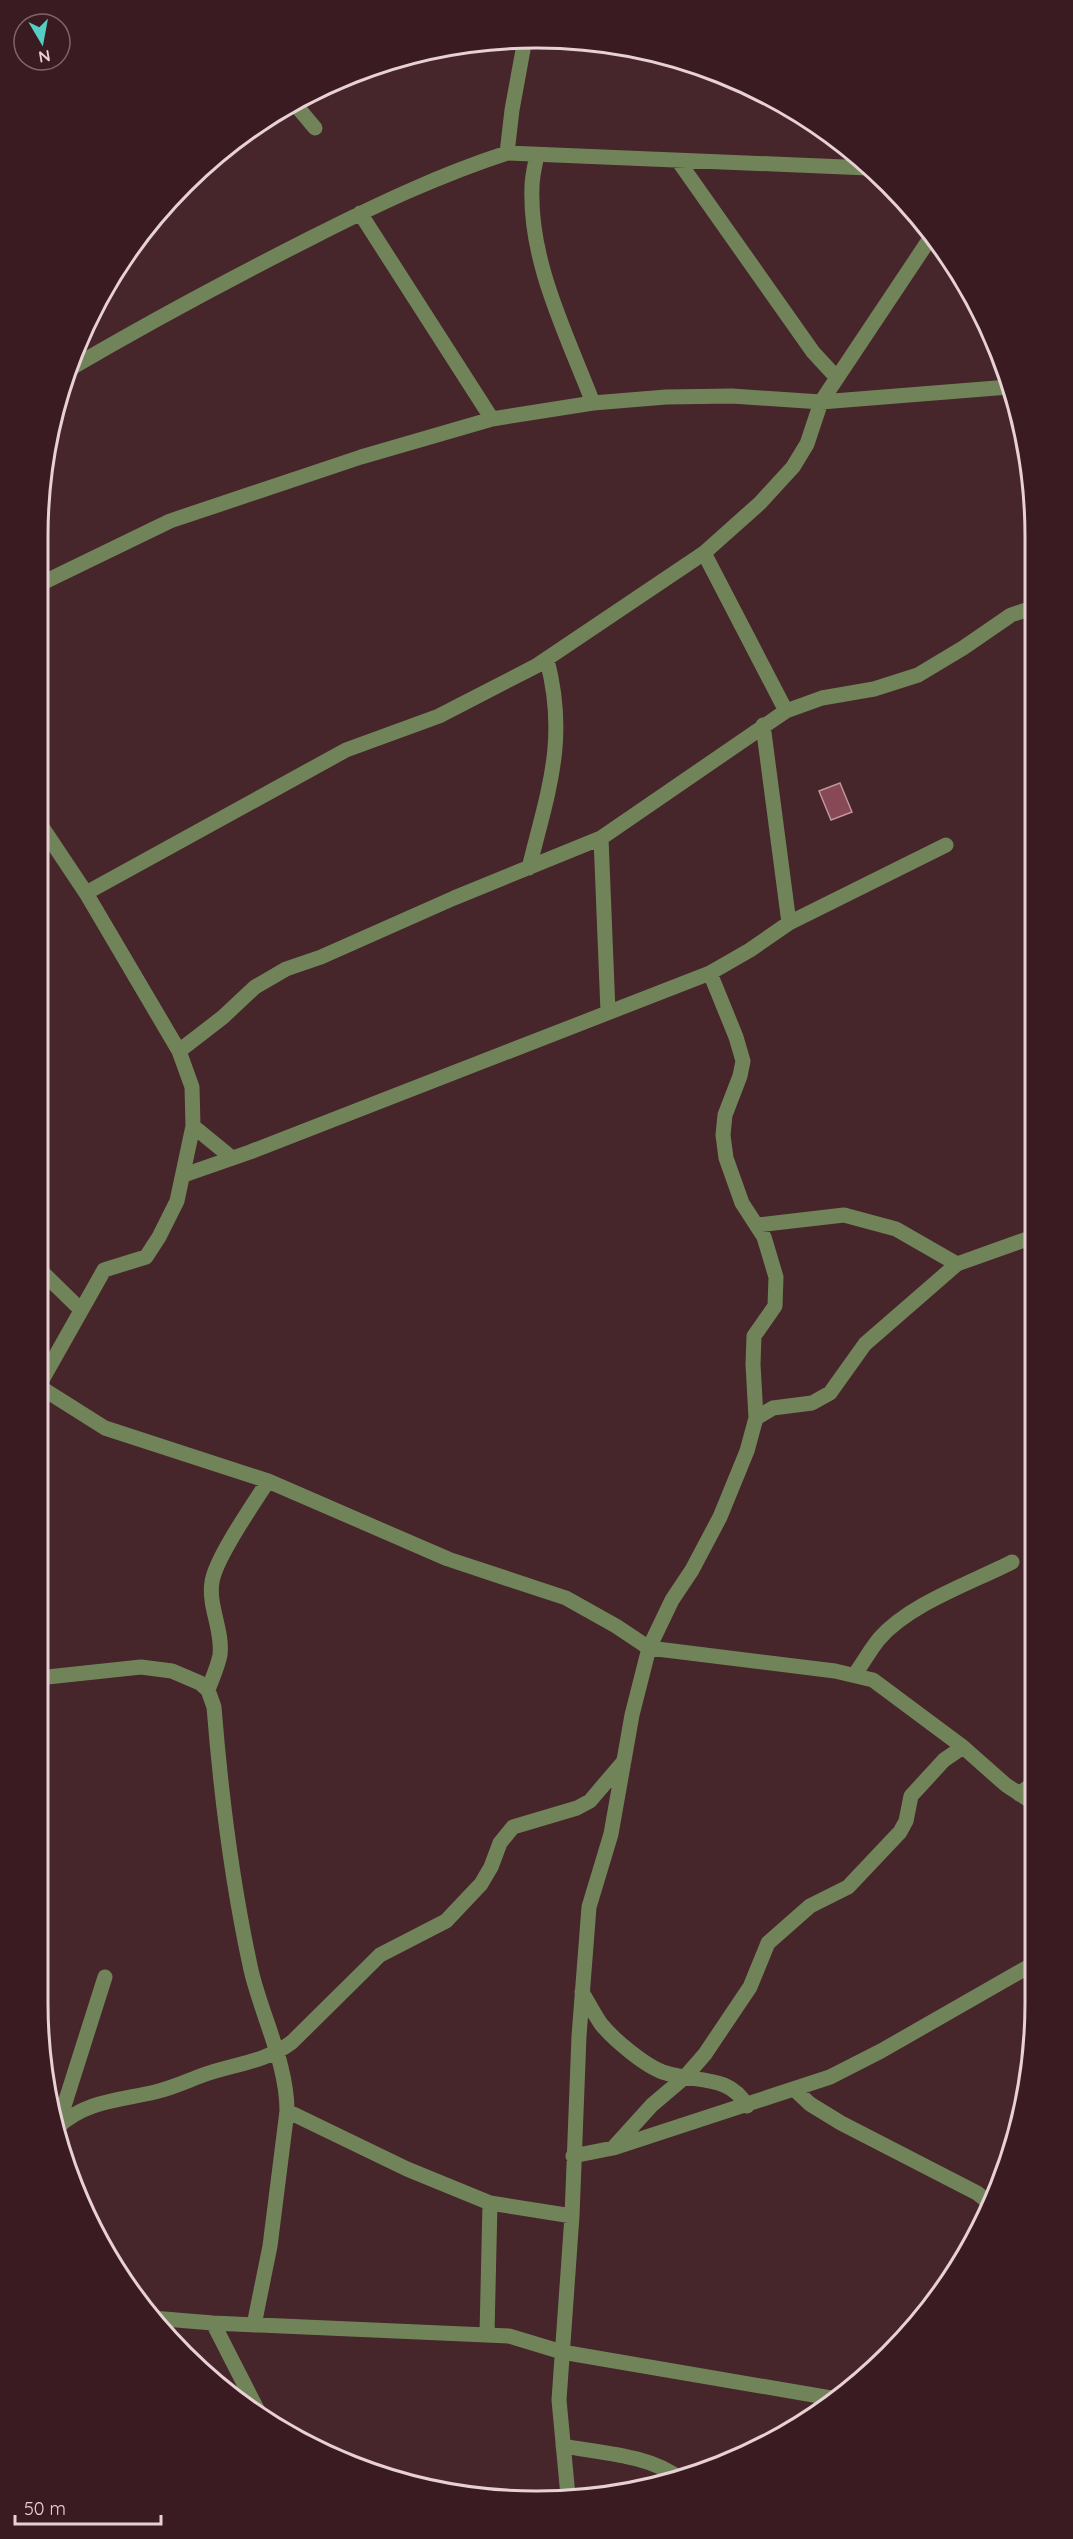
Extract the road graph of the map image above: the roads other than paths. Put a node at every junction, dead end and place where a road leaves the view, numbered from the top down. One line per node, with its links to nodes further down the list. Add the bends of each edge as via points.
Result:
1 (523, 48): 4 (street)
2 (299, 109): 3 (street)
3 (315, 128)
4 (507, 153): 5 (street); 8 (street, via 466,166)
5 (537, 155): 6 (street); 14 (street, via 532,186 537,243 545,276)
6 (678, 162): 7 (street); 11 (street, via 813,352)
7 (857, 168)
8 (360, 213): 10 (street); 15 (street)
9 (927, 243): 11 (street)
10 (80, 363)
11 (837, 378): 13 (street)
12 (1001, 388): 13 (street)
13 (821, 402): 14 (street, via 732,396); 16 (street, via 807,444 793,467)
14 (593, 403): 15 (street)
15 (492, 419): 17 (street, via 361,457 170,521)
16 (704, 553): 19 (street); 20 (street)
17 (48, 580)
18 (1025, 610): 20 (street, via 1011,615 918,675 874,689 822,698)
19 (547, 660): 25 (street, via 554,686 556,758); 26 (street, via 439,716 346,750)
20 (786, 711): 21 (street)
21 (763, 725): 23 (street); 27 (street)
22 (48, 836): 26 (street)
23 (602, 838): 25 (street); 29 (street)
24 (946, 845): 27 (street)
25 (529, 868): 30 (street, via 285,969 255,987)
26 (86, 893): 30 (street)
27 (789, 923): 28 (street)
28 (710, 973): 29 (street); 34 (street, via 742,1061 725,1115 726,1158 742,1203)
29 (608, 1012): 32 (street)
30 (179, 1051): 31 (street, via 192,1088)
31 (193, 1126): 32 (street); 33 (street)
32 (232, 1158): 33 (street)
33 (184, 1175): 38 (street, via 177,1202 150,1252 141,1260 104,1270)
34 (756, 1225): 36 (street, via 844,1215 896,1229); 41 (street, via 764,1237 776,1277 775,1306 754,1336)
35 (1025, 1240): 36 (street)
36 (957, 1264): 41 (street, via 865,1344 830,1393 812,1403 773,1408)
37 (48, 1278): 38 (street)
38 (80, 1309): 39 (street)
39 (48, 1358)
40 (48, 1393): 42 (street, via 105,1428)
41 (756, 1418): 44 (street, via 720,1517)
42 (268, 1481): 44 (street, via 448,1559 566,1598); 47 (street, via 221,1557 212,1580 220,1655)
43 (1012, 1562): 45 (street, via 903,1619 879,1638)
44 (649, 1648): 45 (street); 49 (street, via 632,1715)
45 (855, 1674): 48 (street, via 873,1680)
46 (48, 1677): 47 (street, via 141,1667 172,1671)
47 (208, 1690): 56 (street, via 214,1707 229,1861 259,2003)
48 (963, 1747): 51 (street); 57 (street, via 944,1760 910,1796 900,1832 854,1882 810,1905 768,1943 750,1987)
49 (626, 1759): 55 (street, via 611,1834 589,1907); 56 (street, via 590,1801 513,1827 500,1843 481,1884 446,1921 380,1955)
50 (1025, 1790): 51 (street)
51 (1019, 1794): 52 (street)
52 (1025, 1798)
53 (1025, 1972): 58 (street, via 830,2077)
54 (105, 1977): 61 (street)
55 (582, 1992): 57 (street, via 601,2024 643,2062); 64 (street)
56 (276, 2054): 60 (street, via 287,2093); 62 (street, via 176,2087 96,2105)
57 (685, 2077): 59 (street, via 726,2085 740,2093); 63 (street, via 652,2105)
58 (794, 2089): 59 (street); 65 (street, via 841,2123)
59 (747, 2106): 63 (street)
60 (287, 2111): 66 (street, via 407,2169); 70 (street, via 270,2246)
61 (61, 2115)
62 (63, 2121)
63 (613, 2148): 64 (street)
64 (573, 2156): 67 (street)
65 (984, 2198)
66 (490, 2203): 67 (street); 71 (street)
67 (572, 2216): 72 (street)
68 (164, 2319): 69 (street)
69 (213, 2323): 70 (street); 74 (street)
70 (254, 2325): 71 (street)
71 (487, 2334): 72 (street, via 535,2342)
72 (562, 2352): 73 (street); 75 (street, via 559,2400)
73 (825, 2397)
74 (252, 2400)
75 (563, 2446): 76 (street, via 654,2463); 77 (street)
76 (672, 2472)
77 (567, 2490)

